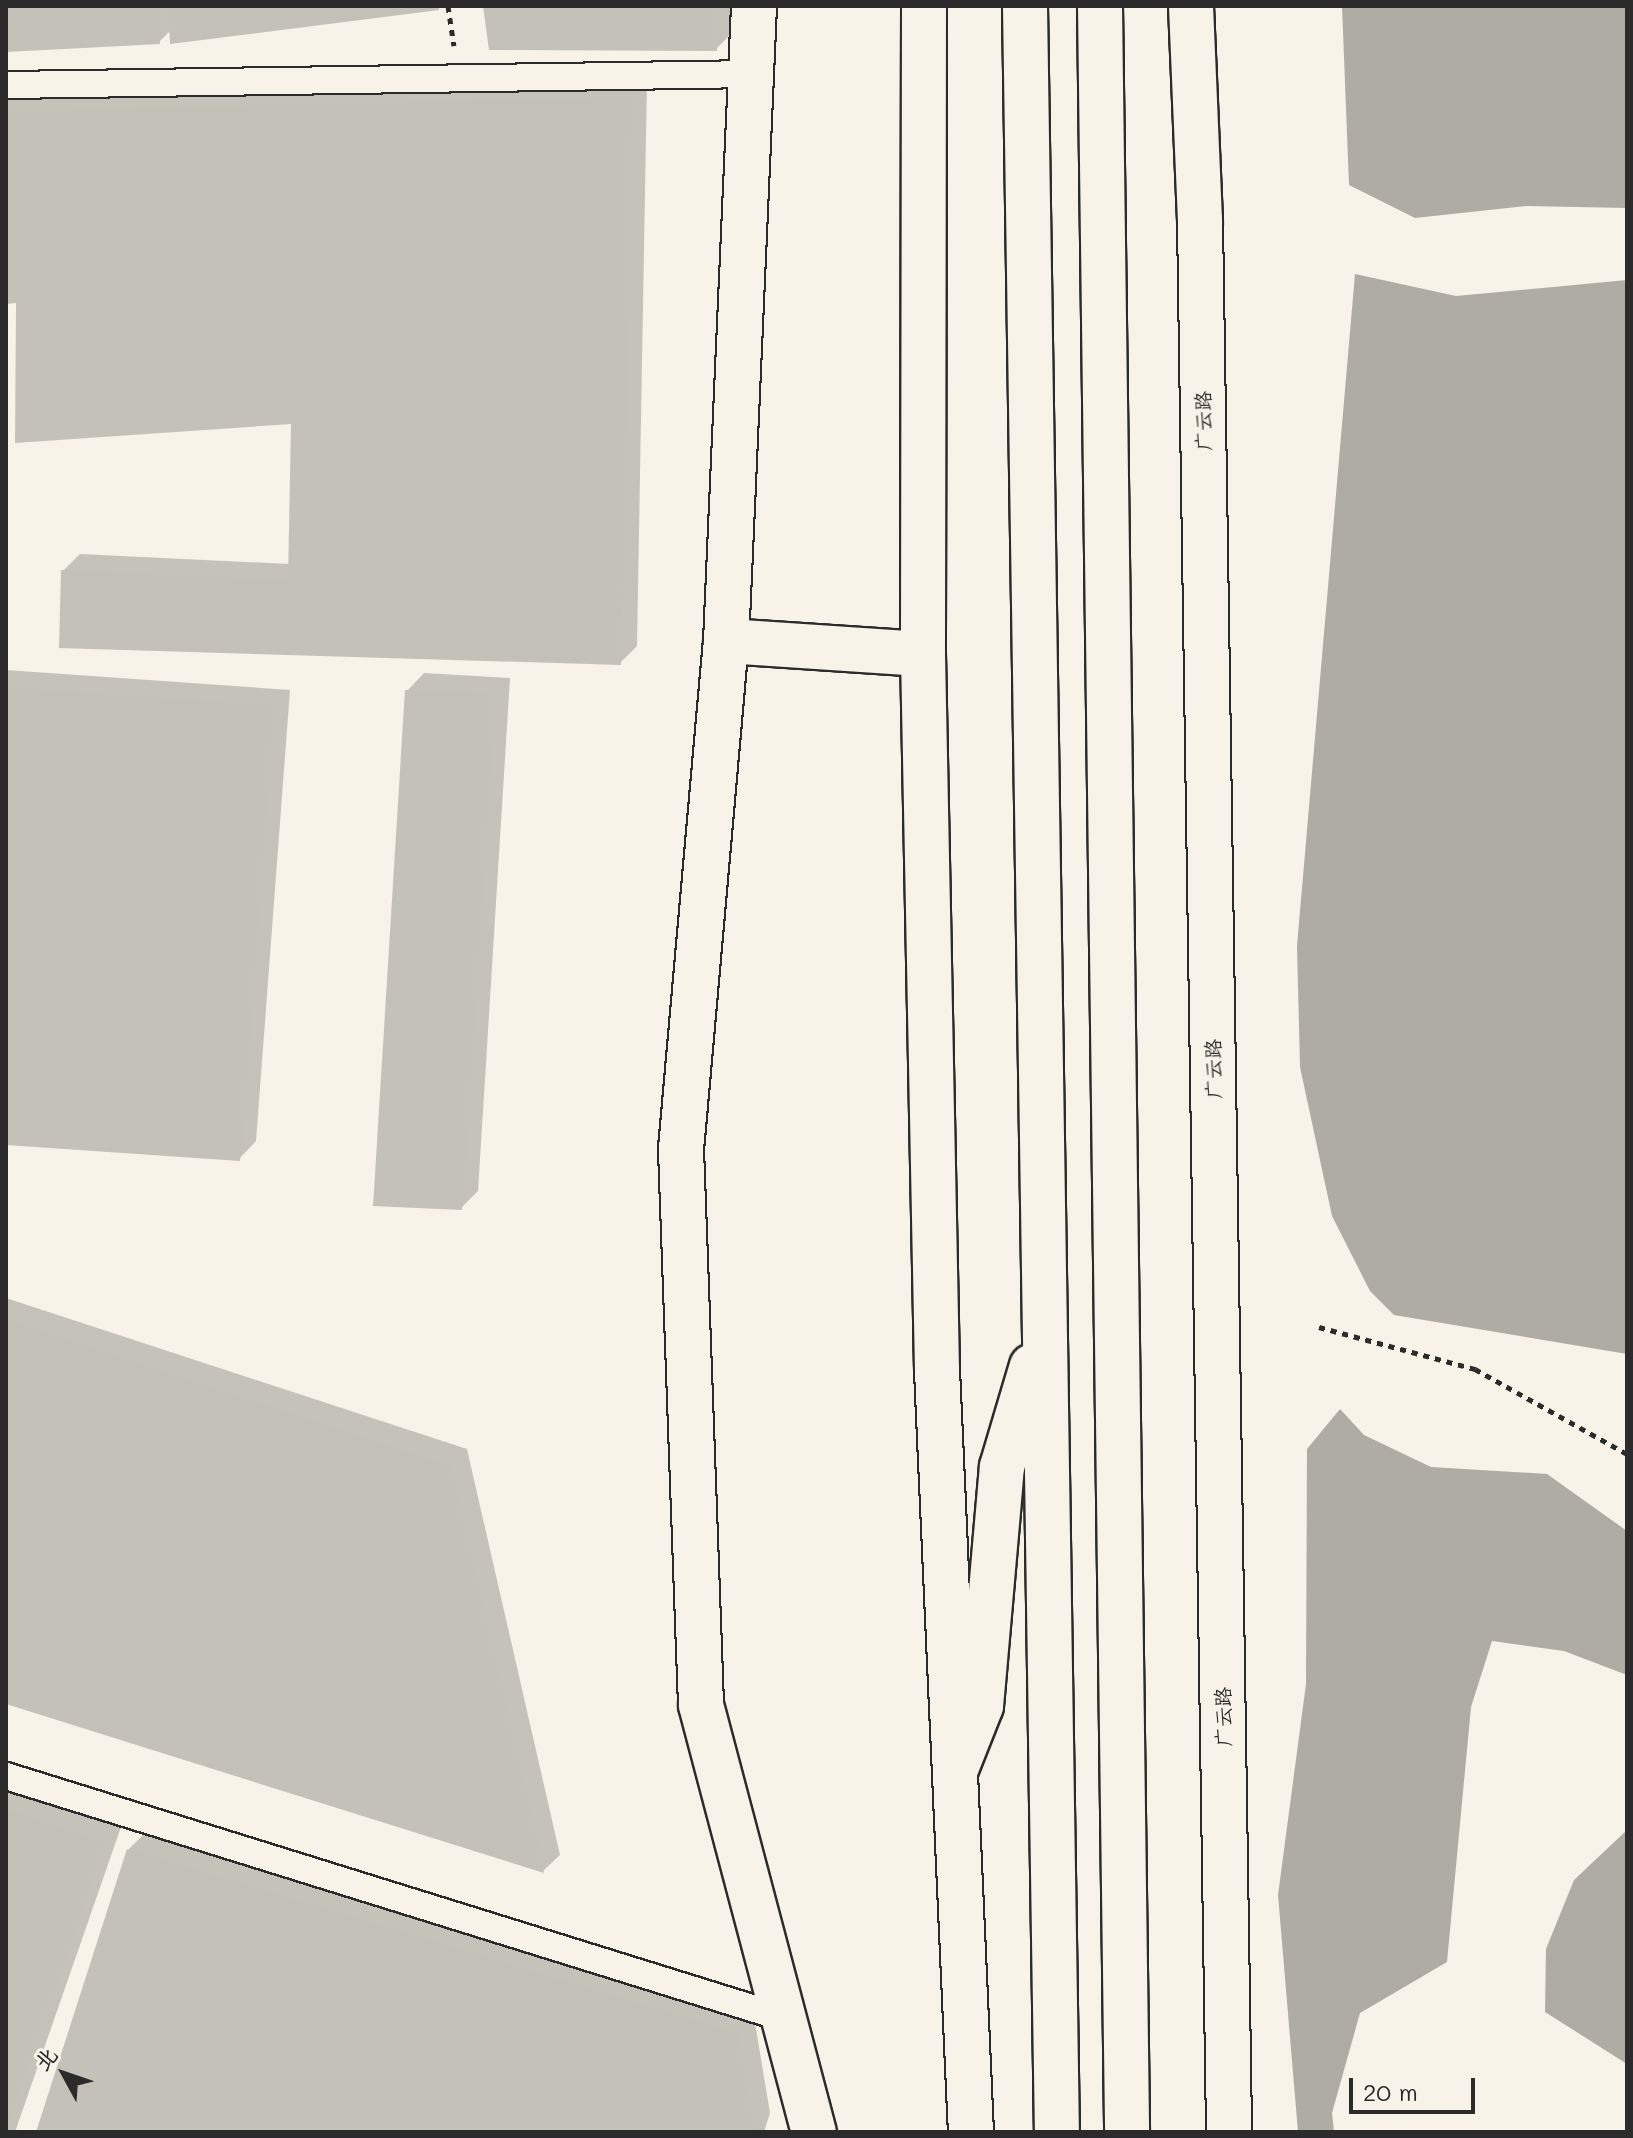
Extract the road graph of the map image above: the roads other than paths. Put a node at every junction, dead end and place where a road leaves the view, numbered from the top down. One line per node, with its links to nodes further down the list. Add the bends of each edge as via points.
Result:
1 (754, 6): 6 (main road)
2 (924, 6): 9 (main road)
3 (1025, 6): 10 (main road)
4 (1100, 6): 17 (main road)
5 (1191, 6): 18 (main road, 广云路, via 1201,252)
6 (752, 74): 7 (lane); 8 (main road)
7 (6, 85)
8 (726, 641): 9 (main road); 13 (main road, via 681,1149 701,1705)
9 (923, 654): 11 (main road, via 937,1370)
10 (1045, 1325): 11 (main road, via 1002,1467 981,1706); 16 (main road)
11 (956, 1769): 15 (main road)
12 (6, 1776): 13 (lane)
13 (784, 2018): 14 (main road)
14 (814, 2132)
15 (971, 2132)
16 (1057, 2132)
17 (1127, 2132)
18 (1229, 2132)

